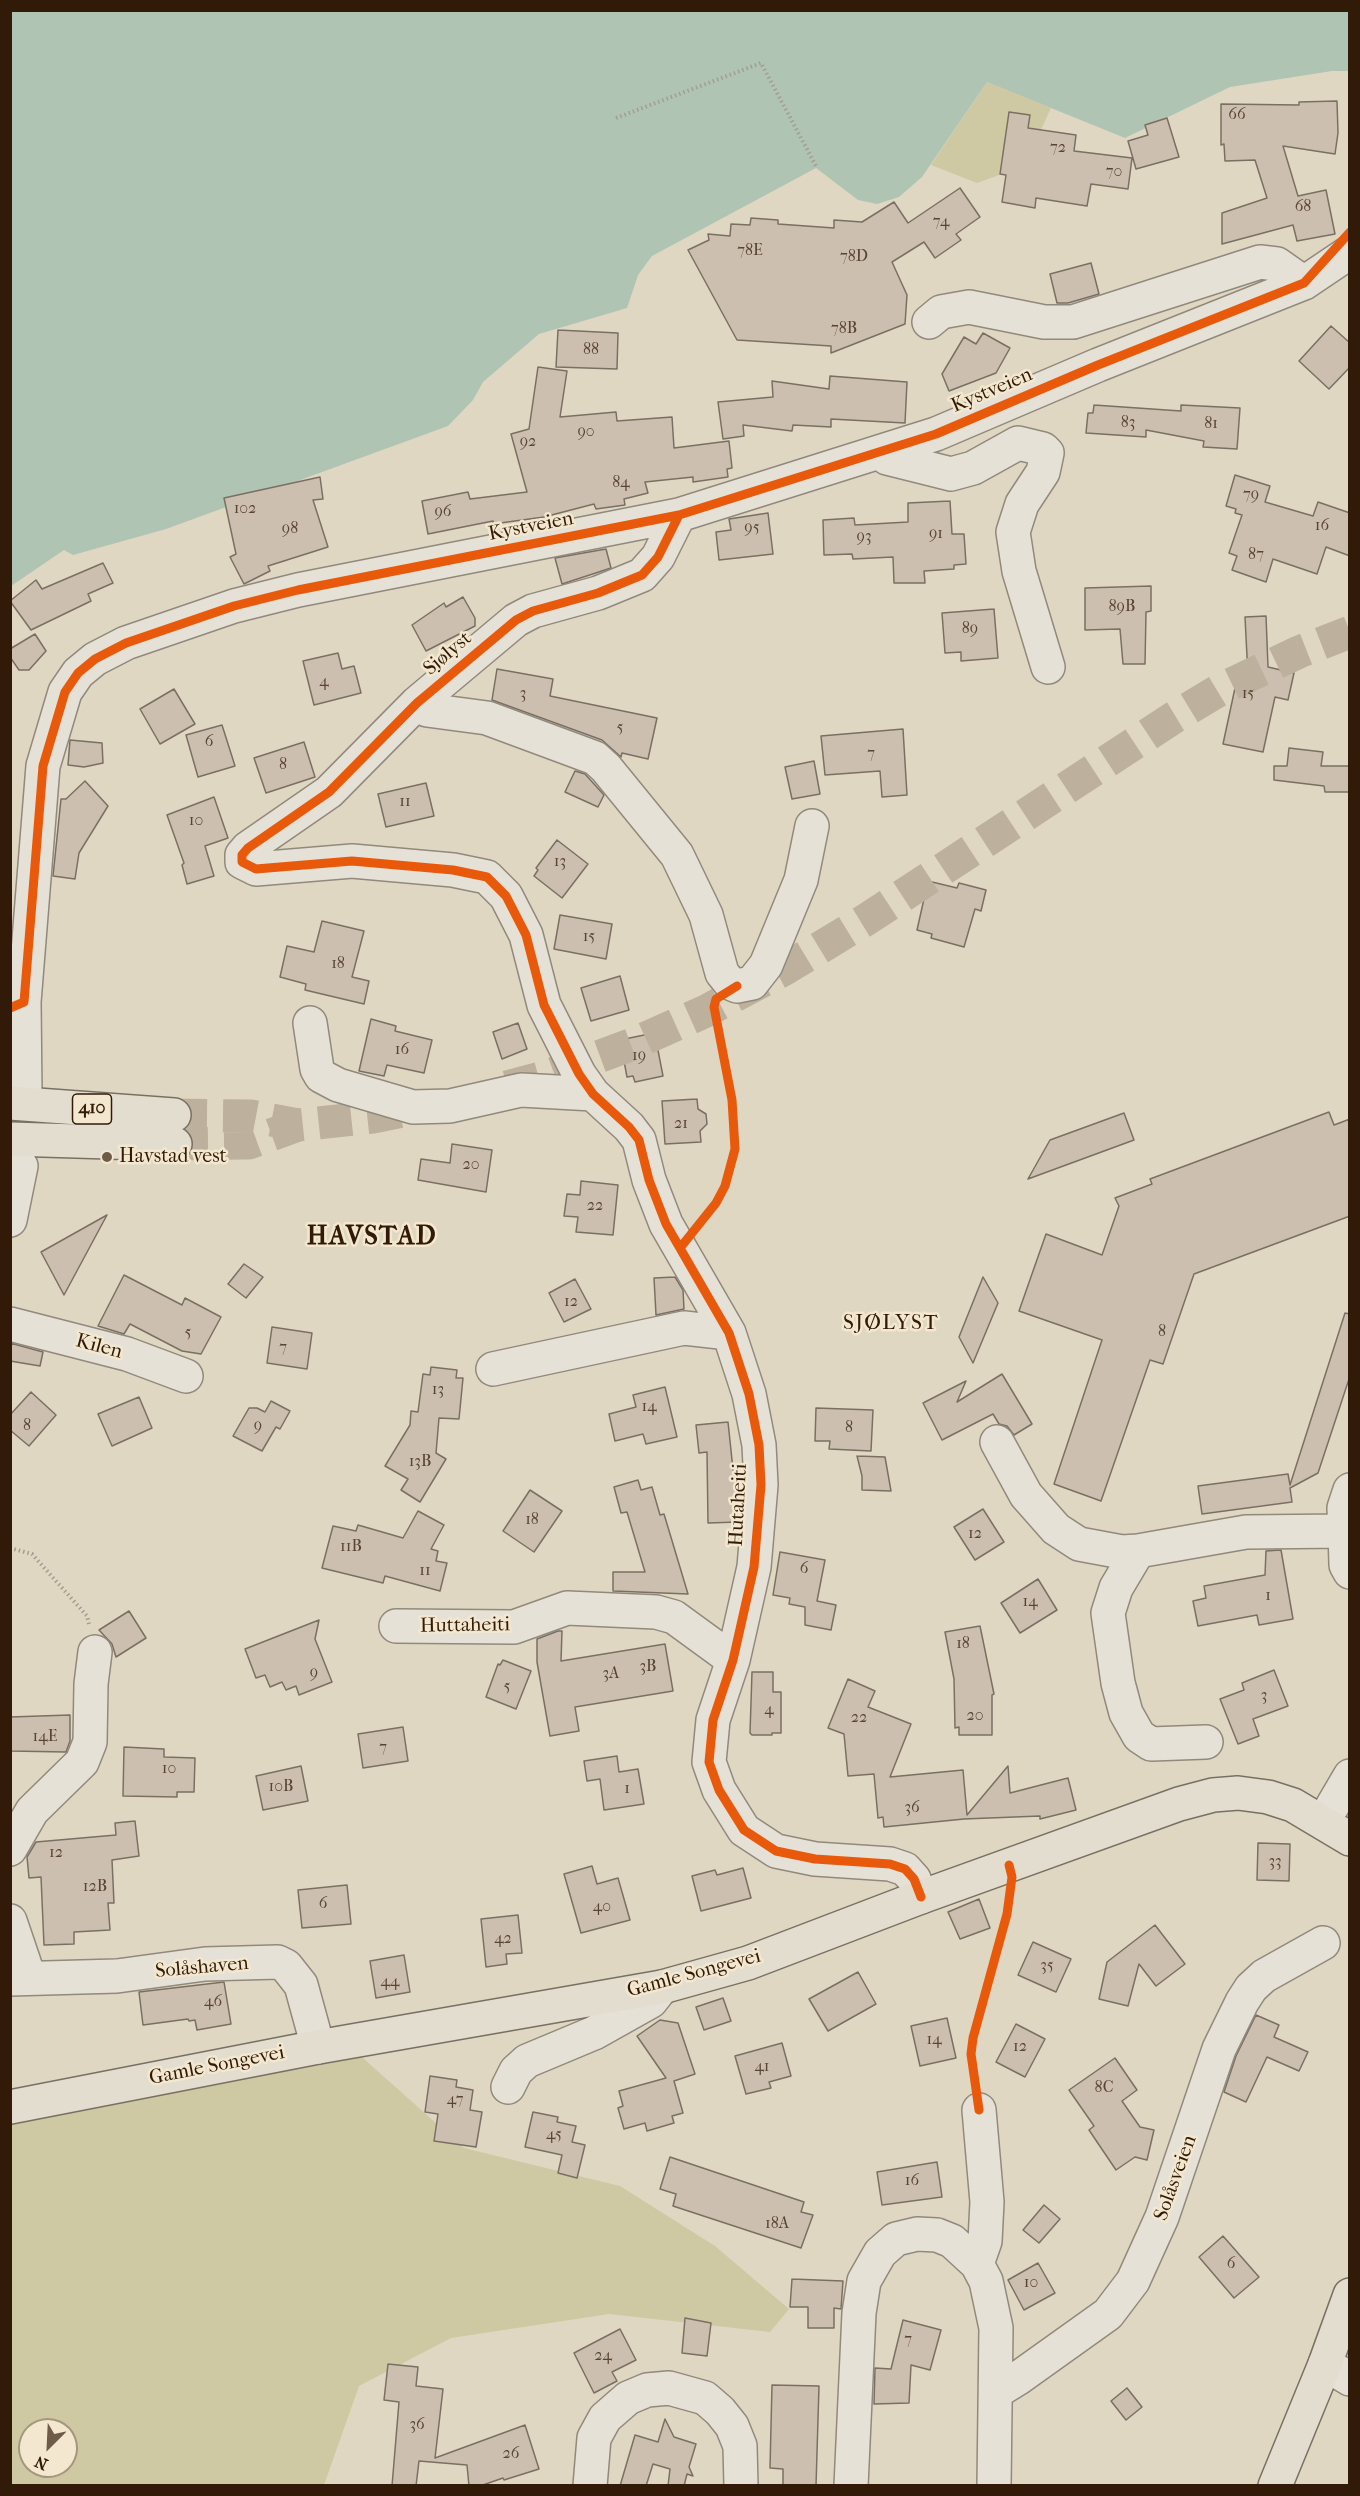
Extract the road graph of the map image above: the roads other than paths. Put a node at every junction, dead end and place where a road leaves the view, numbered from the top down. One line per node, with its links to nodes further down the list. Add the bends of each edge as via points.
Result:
1 (1350, 252): 2 (street, Kystveien)
2 (1304, 283): 3 (street, via 1277,264 1260,262 1073,322 1044,322 969,307 941,312); 4 (street, Kystveien, via 1098,365 969,422)
3 (929, 322)
4 (883, 451): 5 (street, Kystveien); 6 (street, via 887,458 951,474 973,468 1018,442 1047,453 1043,472 1022,504 1013,532 1019,571)
5 (679, 515): 7 (street, Sjølyst, via 658,557 642,575 516,620); 10 (street, Kystveien, via 298,590 234,606 126,643 94,659 65,692 43,766)
6 (1048, 667)
7 (417, 703): 8 (street, Sjølyst, via 427,710 487,718 595,758 677,855 706,915 722,973 737,986 752,983 766,964 801,880); 9 (street, Sjølyst, via 329,792)
8 (812, 826)
9 (248, 848): 12 (street, Hutaheiti, via 242,862 256,869 352,861 487,877 506,896 517,915 544,1005)
10 (17, 1003): 13 (street, Kystveien)
11 (310, 1023): 12 (street, via 316,1069 321,1076 338,1085 413,1107 450,1106 521,1090)
12 (593, 1094): 17 (street, Hutaheiti, via 639,1140 666,1224)
13 (18, 1098): 14 (main road, Kystveien / 410, via 174,1129)
14 (16, 1153): 15 (street, Kystveien)
15 (10, 1220)
16 (10, 1324): 19 (street, Kilen, via 127,1354)
17 (729, 1333): 18 (street, via 684,1328); 27 (street, Hutaheiti, via 749,1394 759,1445 761,1485 754,1567)
18 (493, 1369)
19 (186, 1376)
20 (998, 1442): 23 (street, via 1026,1495 1056,1529 1079,1544)
21 (1350, 1490): 22 (street, via 1344,1508)
22 (1345, 1531): 23 (street, via 1246,1532); 24 (street, via 1346,1565)
23 (1138, 1551): 28 (street, via 1116,1588 1108,1613 1126,1713 1139,1736 1151,1744)
24 (1350, 1572)
25 (396, 1626): 27 (street, Huttaheiti, via 514,1627 567,1608 656,1612 674,1617)
26 (95, 1652): 31 (street, via 90,1742 82,1762 32,1811)
27 (733, 1660): 32 (street, Hutaheiti, via 713,1720 709,1762 719,1790 744,1830 776,1851 905,1869)
28 (1206, 1742)
29 (1350, 1776): 30 (street)
30 (1336, 1830): 32 (main road, Gamle Songevei, via 1293,1805 1268,1797 1213,1795)
31 (10, 1849)
32 (921, 1897): 36 (main road, Gamle Songevei, via 748,1963)
33 (10, 1921): 35 (street, Solåshaven)
34 (1323, 1943): 44 (street, Solåsveien, via 1264,1976 1242,2002 1220,2049 1162,2217 1133,2281 1108,2314)
35 (20, 1978): 37 (street, Solåshaven, via 117,1976 205,1964 278,1962 301,1985)
36 (662, 1987): 37 (main road, Gamle Songevei); 38 (street, via 651,2001 594,2033 527,2061)
37 (318, 2047): 39 (main road, Gamle Songevei)
38 (508, 2086)
39 (10, 2107)
40 (979, 2110): 41 (street, via 987,2202 985,2241)
41 (977, 2264): 44 (street, via 986,2282 996,2328); 47 (street, via 952,2241 917,2234 896,2239 880,2253 864,2281)
42 (1350, 2295): 43 (main road)
43 (1337, 2372): 49 (main road)
44 (996, 2392): 48 (street)
45 (590, 2486): 46 (street, via 594,2438 605,2418 628,2398 647,2390 669,2388 705,2398 732,2426 740,2446)
46 (741, 2486)
47 (851, 2486)
48 (994, 2486)
49 (1275, 2486)

